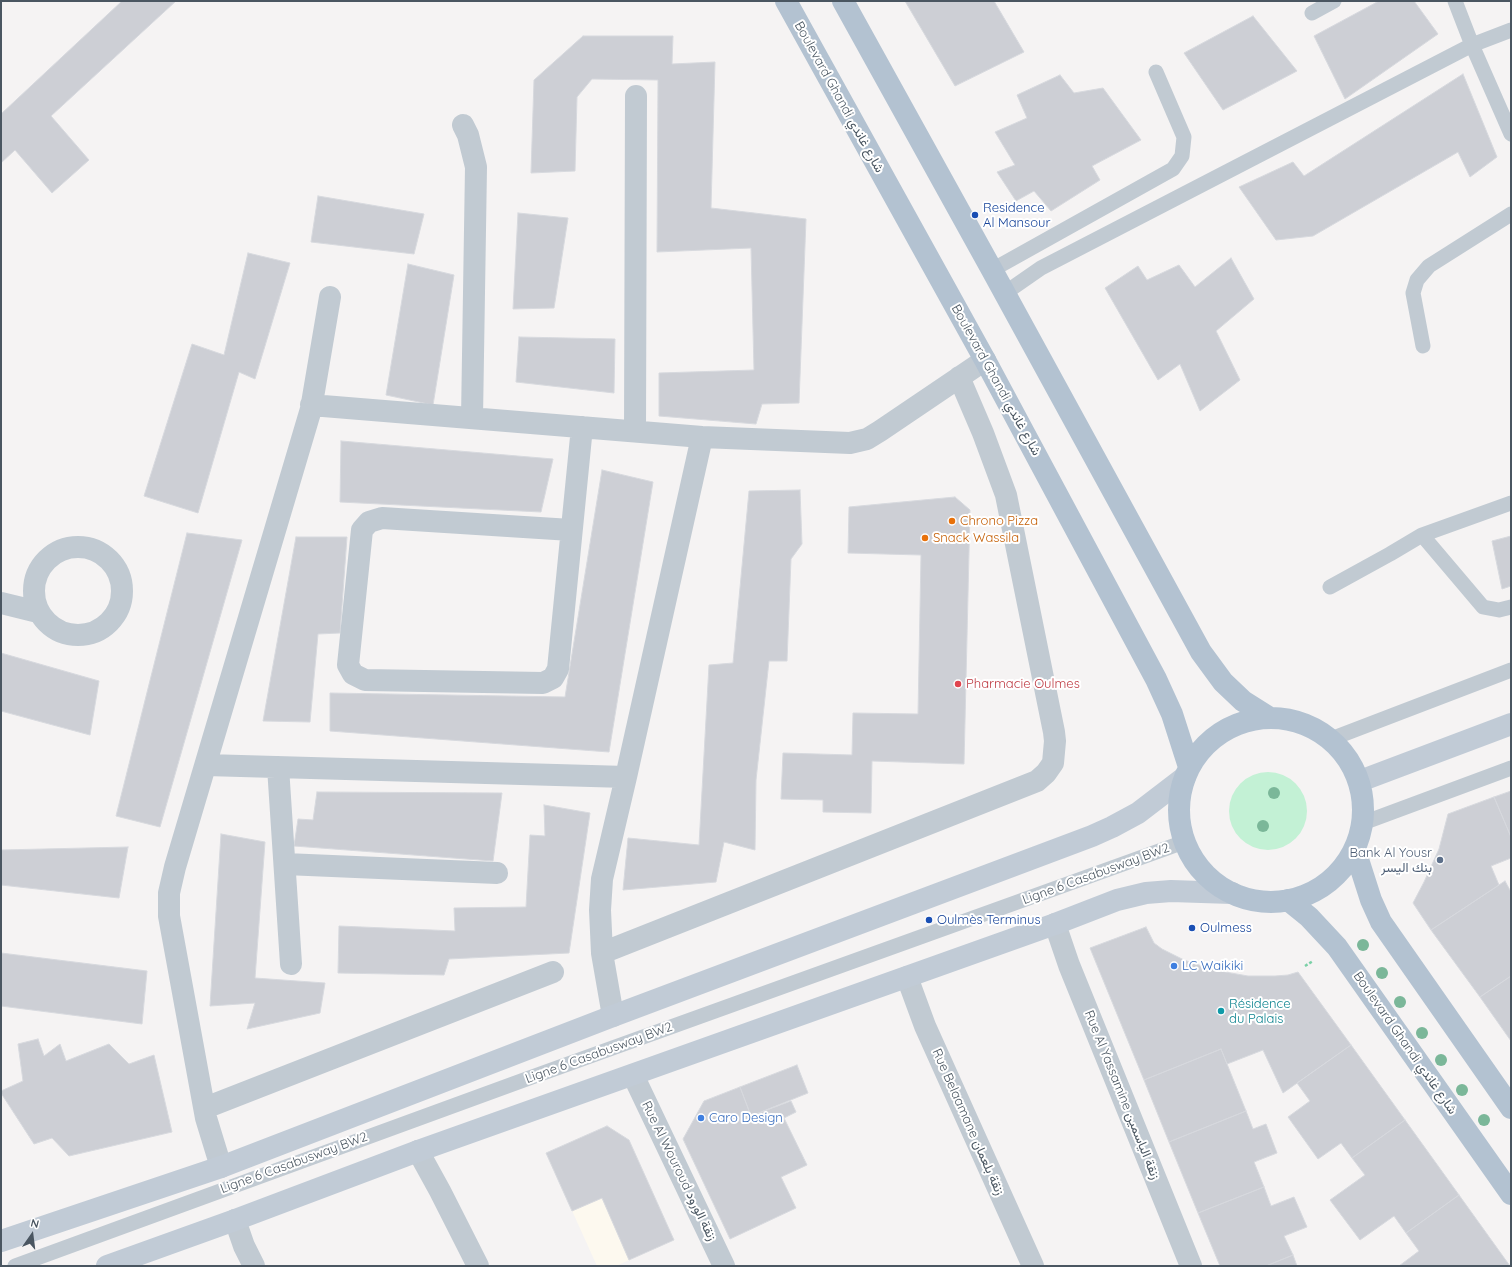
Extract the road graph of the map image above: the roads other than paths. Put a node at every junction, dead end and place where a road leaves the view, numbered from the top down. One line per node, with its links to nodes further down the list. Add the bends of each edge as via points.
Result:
1 (786, 1): 17 (main road, Boulevard Ghandi شارع غاندي)
2 (842, 1): 13 (main road)
3 (1334, 1): 5 (lane)
4 (1455, 1): 7 (lane)
5 (1312, 13)
6 (1511, 30): 7 (lane)
7 (1472, 45): 11 (lane); 14 (lane, via 1041,268)
8 (1156, 72): 13 (lane, via 1184,137 1182,156 1173,169)
9 (636, 96): 22 (street)
10 (463, 125): 20 (street, via 476,167)
11 (1511, 134)
12 (1511, 214): 16 (lane, via 1429,266 1417,280 1413,293)
13 (992, 270): 14 (main road)
14 (1004, 293): 32 (main road, via 1201,652 1223,682 1243,701)
15 (330, 297): 19 (street)
16 (1423, 346)
17 (985, 360): 18 (street); 38 (main road, Boulevard Ghandi شارع غاندي, via 1156,679 1172,714)
18 (959, 378): 23 (street, via 867,439 850,443); 49 (street, via 1006,495 1054,732 1052,763 1046,773 1037,781)
19 (311, 405): 20 (street); 35 (street)
20 (472, 418): 21 (street)
21 (582, 427): 22 (street); 25 (street)
22 (635, 431): 23 (street)
23 (702, 437): 39 (street)
24 (1511, 503): 26 (lane)
25 (571, 530): 25 (street, via 558,669 553,678 542,683 364,680 353,674 348,664 351,633 362,530 369,522 382,518)
26 (1422, 535): 27 (lane); 29 (lane, via 1483,607 1499,610)
27 (1330, 587)
28 (1, 603): 30 (street)
29 (1511, 607)
30 (38, 612): 30 (street, via 60,631 74,635 88,634 102,628 113,619 120,606 120,577 113,564 102,554 89,548 74,547 60,550 39,570 34,584)
31 (1511, 670): 34 (lane)
32 (1270, 718): 34 (main road, via 1302,723); 38 (main road, via 1248,720 1218,734 1202,748)
33 (1511, 724): 40 (main road)
34 (1331, 739): 40 (main road, via 1346,755)
35 (206, 765): 36 (street); 55 (street, via 169,893 170,922)
36 (278, 767): 39 (street); 44 (street)
37 (1511, 768): 41 (lane)
38 (1187, 772): 42 (main road, via 1181,788 1178,809); 53 (main road, via 1138,812 1106,830)
39 (626, 777): 49 (street, via 602,879)
40 (1360, 781): 41 (main road)
41 (1363, 823): 43 (main road)
42 (1184, 842): 46 (main road, via 1198,867 1219,886); 62 (lane, Ligne 6 Casabusway BW2)
43 (1355, 850): 47 (main road, via 1347,863 1328,883 1302,897); 56 (main road, via 1381,922)
44 (285, 864): 45 (street); 50 (street)
45 (497, 873)
46 (1232, 893): 47 (main road, via 1245,898 1274,902); 48 (main road, via 1146,893 1117,900)
47 (1288, 900): 59 (main road, Boulevard Ghandi شارع غاندي, via 1309,917 1337,947)
48 (1054, 924): 52 (main road); 68 (street, Rue Al Yassamine زنقة الياسمين)
49 (602, 953): 53 (street)
50 (291, 964)
51 (553, 972): 55 (street)
52 (907, 977): 54 (main road); 67 (street, Rue Belaamane زنقة بلعمان, via 925,1026)
53 (613, 1016): 58 (main road)
54 (633, 1075): 57 (main road); 66 (street, Rue Al Wouroud زنقة الورود)
55 (205, 1108): 58 (street)
56 (1511, 1108)
57 (418, 1151): 60 (main road); 65 (street)
58 (221, 1167): 61 (main road)
59 (1511, 1194)
60 (236, 1220): 63 (main road); 64 (street, via 244,1246)
61 (1, 1241)
62 (15, 1266)
63 (107, 1266)
64 (254, 1266)
65 (478, 1266)
66 (724, 1266)
67 (1033, 1266)
68 (1191, 1266)

